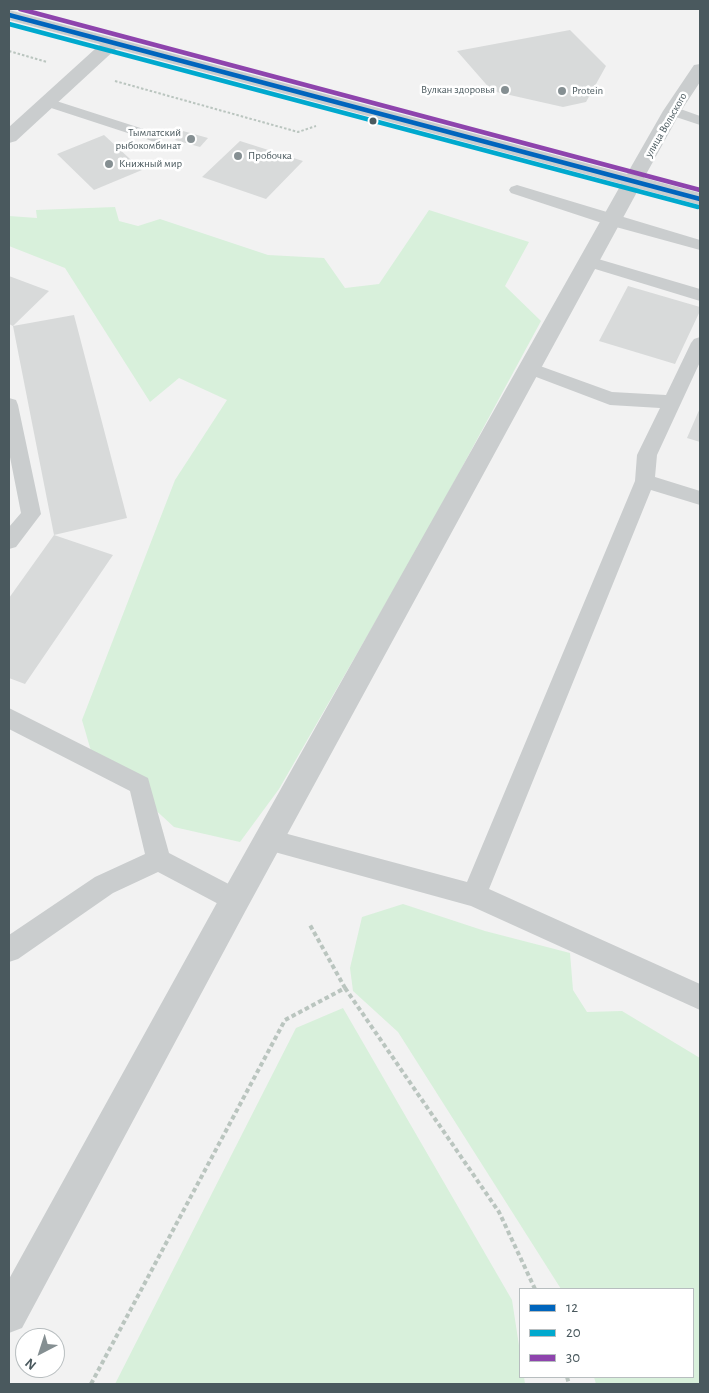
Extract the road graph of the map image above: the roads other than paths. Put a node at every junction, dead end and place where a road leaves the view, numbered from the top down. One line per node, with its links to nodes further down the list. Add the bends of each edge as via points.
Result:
1 (9, 15): 2 (street)
2 (112, 43): 4 (street); 9 (street)
3 (700, 69): 5 (street, улица Вольского)
4 (47, 102): 7 (street); 8 (lane)
5 (672, 111): 6 (lane); 9 (street, улица Вольского)
6 (700, 121)
7 (9, 137)
8 (154, 137)
9 (633, 181): 11 (street); 12 (street, улица Вольского)
10 (517, 190): 12 (lane)
11 (700, 199)
12 (611, 220): 13 (lane); 14 (street, улица Вольского)
13 (700, 245)
14 (588, 260): 15 (lane); 17 (street, улица Вольского)
15 (700, 295)
16 (700, 343): 18 (lane)
17 (529, 368): 18 (lane, via 610,398); 24 (street, улица Вольского)
18 (672, 402): 20 (lane, via 647,455)
19 (9, 404): 22 (lane, via 31,514)
20 (645, 480): 21 (lane); 26 (lane)
21 (700, 498)
22 (9, 541)
23 (9, 718): 25 (lane, via 140,785)
24 (269, 840): 26 (lane); 27 (street, улица Вольского)
25 (159, 860): 27 (lane); 28 (lane, via 104,885)
26 (474, 895): 29 (lane)
27 (235, 900): 30 (street, улица Вольского)
28 (9, 950)
29 (700, 997)
30 (9, 1315)

